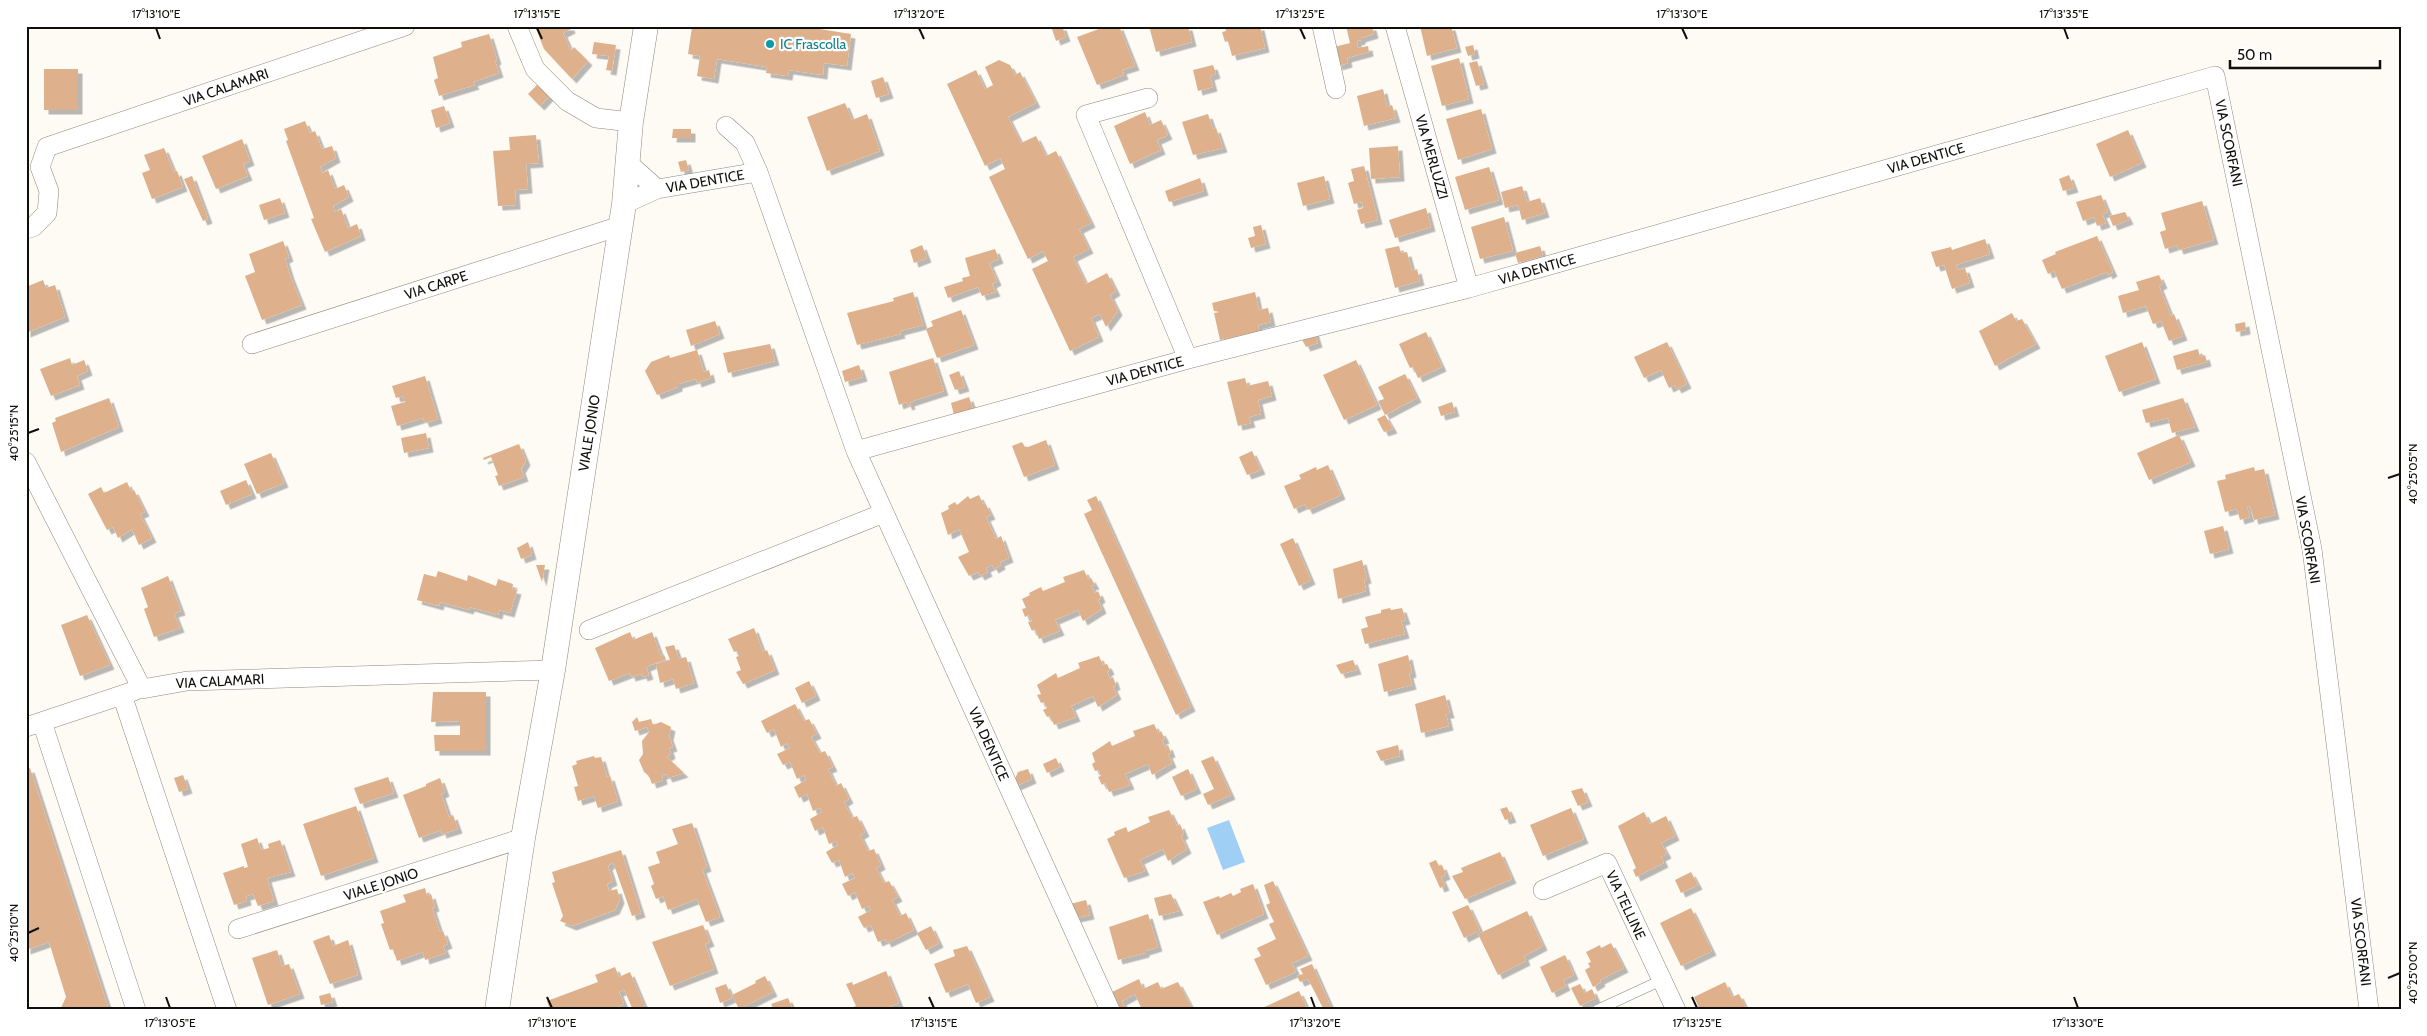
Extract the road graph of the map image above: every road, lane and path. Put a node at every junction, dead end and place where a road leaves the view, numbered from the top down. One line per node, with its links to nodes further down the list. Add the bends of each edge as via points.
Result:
1 (404, 26): 15 (street, VIA CALAMARI, via 47,147 40,167 49,191 47,213 33,227)
2 (517, 26): 9 (street, via 535,68 567,101 596,118)
3 (646, 26): 9 (street, VIALE JONIO)
4 (1322, 26): 7 (street)
5 (1395, 26): 16 (street, VIA MERLUZZI)
6 (2215, 76): 16 (street, VIA DENTICE); 37 (street, VIA SCORFANI, via 2312,549)
7 (1336, 89)
8 (1148, 98): 18 (street, via 1086,115)
9 (631, 122): 11 (street, VIALE JONIO)
10 (726, 126): 12 (street, via 745,143)
11 (628, 163): 13 (street, VIA DENTICE); 14 (street, VIALE JONIO)
12 (758, 172): 13 (street, VIA DENTICE); 19 (street, VIA DENTICE)
13 (657, 189): 14 (street, VIA DENTICE)
14 (622, 215): 17 (street, VIA CARPE); 23 (street, VIALE JONIO)
15 (26, 229)
16 (1469, 288): 18 (street, VIA DENTICE)
17 (252, 344)
18 (1188, 359): 19 (street, VIA DENTICE)
19 (856, 451): 21 (street, VIA DENTICE)
20 (26, 462): 24 (street)
21 (884, 513): 22 (street); 34 (street, VIA DENTICE)
22 (588, 630)
23 (553, 670): 24 (street, VIA CALAMARI, via 187,681); 27 (street, VIALE JONIO)
24 (142, 689): 25 (street, VIA CALAMARI)
25 (122, 695): 26 (street, VIA CALAMARI); 32 (street)
26 (34, 725): 31 (street)
27 (523, 838): 29 (street, VIALE JONIO); 33 (street, VIALE JONIO)
28 (1543, 890): 30 (street, VIA TELLINE, via 1607,863)
29 (238, 929)
30 (1662, 980): 35 (lane); 36 (street, VIA TELLINE)
31 (136, 1010)
32 (227, 1010)
33 (497, 1010)
34 (1110, 1010)
35 (1597, 1010)
36 (1676, 1010)
37 (2370, 1010)

